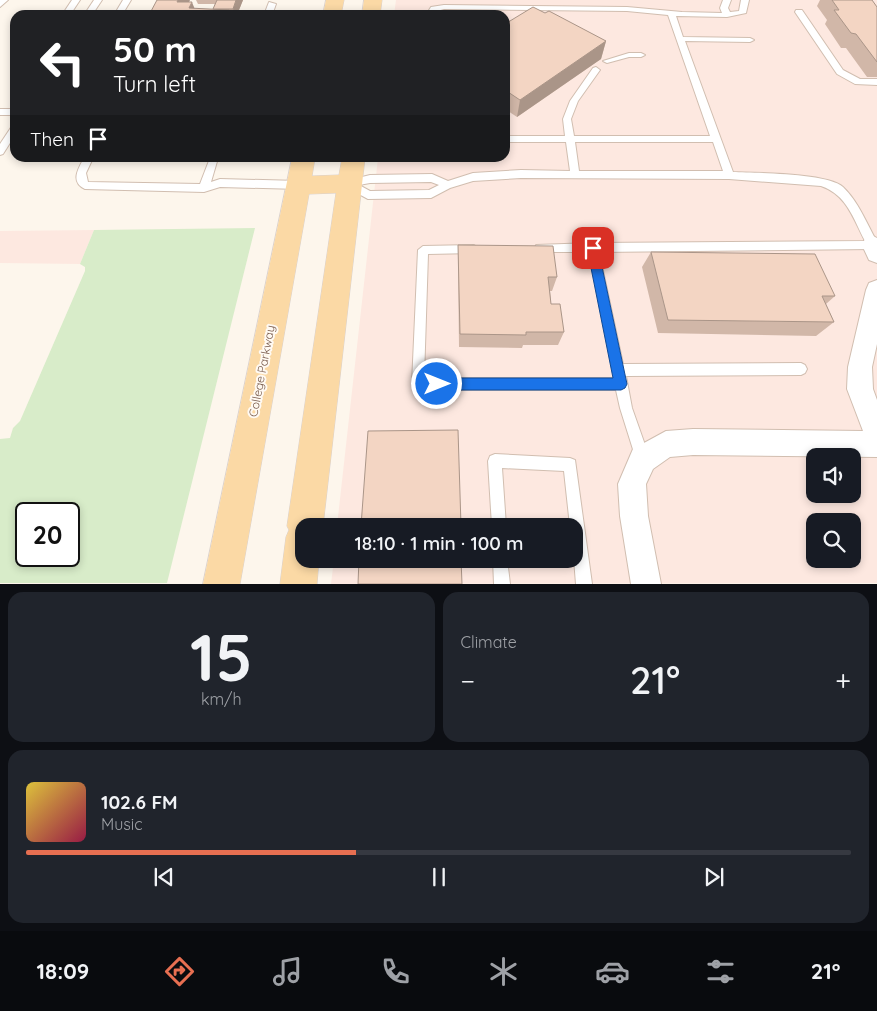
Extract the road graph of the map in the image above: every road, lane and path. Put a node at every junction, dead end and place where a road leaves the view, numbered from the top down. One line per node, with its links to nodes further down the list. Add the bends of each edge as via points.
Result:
1 (4, 0): 5 (lane)
2 (727, 0): 12 (lane, via 724,8)
3 (745, 0): 12 (lane, via 742,13)
4 (272, 4): 6 (lane)
5 (0, 5)
6 (270, 10)
7 (433, 10): 8 (lane, via 444,7)
8 (490, 10)
9 (510, 11): 11 (lane, via 627,9)
10 (799, 12): 18 (lane, via 840,72 858,82)
11 (671, 13): 12 (lane); 13 (lane)
12 (727, 15)
13 (680, 39): 14 (lane); 22 (lane)
14 (750, 40)
15 (641, 55): 16 (lane)
16 (607, 61)
17 (596, 70): 21 (lane, via 574,101 567,119)
18 (877, 82)
19 (10, 135): 23 (lane)
20 (510, 139): 21 (lane)
21 (569, 139): 22 (lane); 28 (lane)
22 (716, 139): 29 (lane)
23 (0, 150)
24 (86, 162): 31 (lane, via 81,173 81,181 85,185)
25 (213, 162): 31 (lane)
26 (301, 171): 27 (main road); 31 (lane); 50 (main road, College Parkway)
27 (351, 171): 30 (lane, via 370,179 432,178); 30 (lane, via 368,195 431,194); 44 (main road)
28 (575, 174): 29 (lane); 30 (lane, via 473,178)
29 (729, 175): 35 (lane, via 822,182 838,188 850,202)
30 (448, 185)
31 (204, 188)
32 (527, 248): 33 (lane)
33 (593, 248): 35 (lane); 39 (lane)
34 (489, 249): 40 (lane, via 423,250 418,384)
35 (875, 249)
36 (877, 290): 37 (street)
37 (874, 318): 41 (street, via 860,367 860,389)
38 (801, 369): 39 (lane)
39 (618, 370): 40 (lane)
40 (621, 384): 43 (lane)
41 (877, 434)
42 (877, 444): 43 (street, via 666,444)
43 (643, 459): 54 (street, via 632,484)
44 (306, 518)
45 (498, 518): 46 (lane, via 495,460 570,465)
46 (576, 518)
47 (300, 568): 51 (main road)
48 (501, 568): 52 (lane)
49 (582, 568): 53 (lane)
50 (221, 584)
51 (298, 584)
52 (502, 584)
53 (584, 584)
54 (646, 584)

